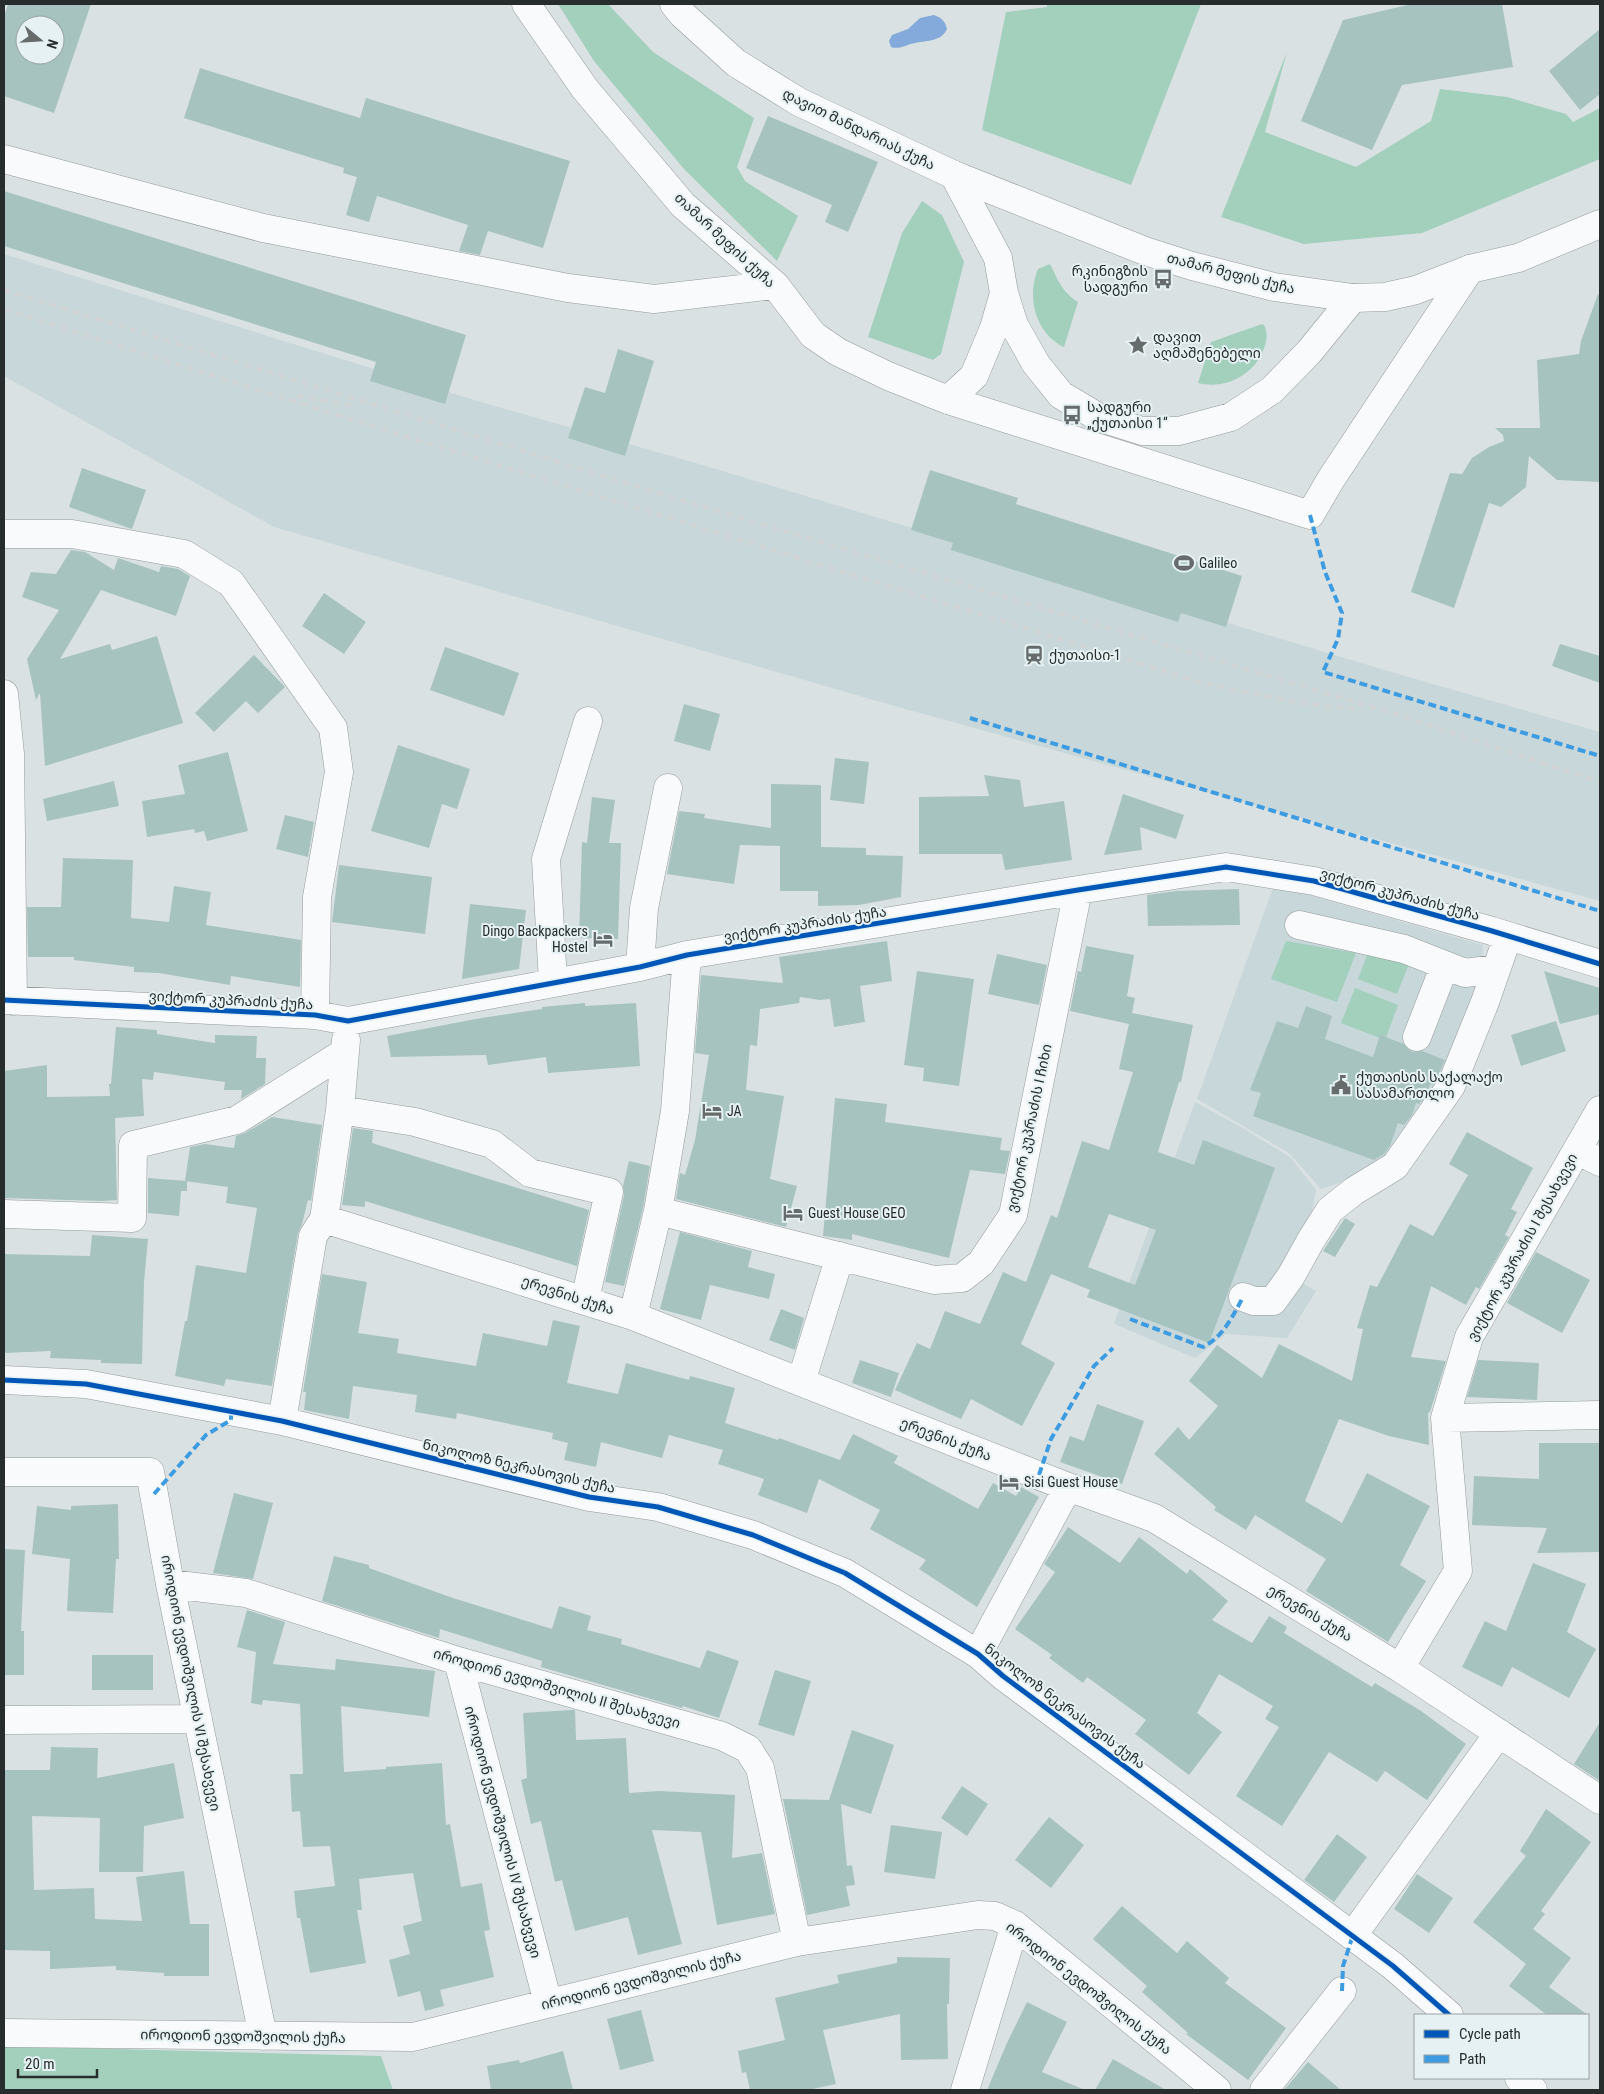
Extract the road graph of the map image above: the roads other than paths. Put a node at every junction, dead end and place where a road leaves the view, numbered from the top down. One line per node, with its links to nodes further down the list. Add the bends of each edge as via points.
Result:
1 (526, 4): 7 (street, თამარ მეფის ქუჩა, via 585,88 683,205)
2 (674, 4): 4 (street, დავით მანდარიას ქუჩა, via 736,63 791,97)
3 (4, 159): 7 (street, via 263,228 568,288 654,300)
4 (954, 175): 8 (street, via 998,258); 9 (street, თამარ მეფის ქუჩა, via 1145,251 1192,266 1274,287)
5 (1600, 224): 6 (street, თამარ მეფის ქუჩა, via 1518,258)
6 (1470, 269): 9 (street, თამარ მეფის ქუჩა, via 1416,290 1385,297); 10 (street, თამარ მეფის ქუჩა, via 1310,515)
7 (775, 285): 10 (street, თამარ მეფის ქუჩა, via 812,336 846,356)
8 (1004, 293): 9 (street, via 1014,325 1036,364 1061,395 1098,418 1142,431 1179,431 1231,416 1272,390 1309,352); 10 (street, via 974,376)
9 (1353, 298)
10 (948, 400)
11 (4, 534): 25 (street, via 72,534 184,554 231,583 333,728 339,772 317,897)
12 (4, 694): 24 (street, via 10,754)
13 (588, 721): 23 (street, via 546,859)
14 (668, 788): 21 (street, via 644,908)
15 (1078, 890): 17 (street, ვიქტორ კუპრაძის ქუჩა, via 1226,867 1314,881); 18 (street, ვიქტორ კუპრაძის ქუჩა); 35 (street, ვიქტორ კუპრაძის I ჩიხი, via 1013,1215 980,1263 962,1278 934,1280)
16 (1299, 925): 20 (street, via 1404,949)
17 (1508, 936): 19 (street, ვიქტორ კუპრაძის ქუჩა); 22 (street)
18 (687, 955): 21 (street, ვიქტორ კუპრაძის ქუჩა); 32 (street, via 675,1111)
19 (1600, 964)
20 (1445, 965): 22 (street, via 1466,973); 27 (street)
21 (640, 968): 23 (street, ვიქტორ კუპრაძის ქუჩა)
22 (1496, 969): 36 (street, via 1451,1086 1395,1166 1330,1210 1273,1301)
23 (553, 982): 26 (street, ვიქტორ კუპრაძის ქუჩა)
24 (8, 1001): 25 (street, ვიქტორ კუპრაძის ქუჩა)
25 (315, 1015): 26 (street, ვიქტორ კუპრაძის ქუჩა)
26 (348, 1021): 28 (street)
27 (1417, 1037)
28 (345, 1052): 29 (street); 33 (street, via 236,1120 133,1145 132,1218)
29 (340, 1110): 34 (street); 37 (street, via 415,1122 492,1144 530,1173 609,1192)
30 (1600, 1110): 31 (street, ვიქტორ კუპრაძის I შესახვევი)
31 (1589, 1156): 42 (street, ვიქტორ კუპრაძის I შესახვევი, via 1470,1337)
32 (658, 1211): 35 (street, ვიქტორ კუპრაძის I ჩიხი); 38 (street)
33 (4, 1214)
34 (324, 1219): 37 (street, ერევნის ქუჩა); 43 (street, via 313,1236)
35 (840, 1256): 40 (street)
36 (1243, 1297)
37 (585, 1300): 38 (street, ერევნის ქუჩა)
38 (633, 1316): 40 (street, ერევნის ქუჩა)
39 (4, 1380): 43 (street, ნიკოლოზ ნეკრასოვის ქუჩა, via 86,1384)
40 (800, 1382): 45 (street, ერევნის ქუჩა)
41 (1600, 1415): 42 (street)
42 (1444, 1418): 49 (street, via 1458,1571)
43 (282, 1421): 47 (street, ნიკოლოზ ნეკრასოვის ქუჩა, via 589,1497 658,1507 753,1535 845,1572)
44 (4, 1472): 46 (street, იროდიონ ევდოშვილის VI შესახვევი, via 150,1472)
45 (1068, 1487): 47 (street); 49 (street, ერევნის ქუჩა, via 1154,1518)
46 (170, 1584): 48 (street, იროდიონ ევდოშვილის II შესახვევი, via 246,1593); 50 (street, იროდიონ ევდოშვილის VI შესახვევი)
47 (978, 1654): 55 (street, ნიკოლოზ ნეკრასოვის ქუჩა, via 1003,1676)
48 (458, 1661): 56 (street, იროდიონ ევდოშვილის II შესახვევი, via 722,1736 748,1748 760,1768); 58 (street, იროდიონ ევდოშვილის IV შესახვევი)
49 (1400, 1668): 52 (street, ერევნის ქუჩა)
50 (198, 1719): 51 (street); 61 (street, იროდიონ ევდოშვილის VI შესახვევი)
51 (4, 1720)
52 (1499, 1733): 53 (street, ერევნის ქუჩა); 55 (street)
53 (1600, 1800)
54 (1015, 1925): 56 (street, იროდიონ ევდოშვილის ქუჩა, via 995,1916 978,1915); 63 (street); 64 (street, იროდიონ ევდოშვილის ქუჩა)
55 (1353, 1935): 59 (street, ნიკოლოზ ნეკრასოვის ქუჩა)
56 (797, 1942): 58 (street, იროდიონ ევდოშვილის ქუჩა)
57 (1342, 1992): 65 (street)
58 (548, 2003): 61 (street, იროდიონ ევდოშვილის ქუჩა, via 413,2037)
59 (1448, 2014)
60 (4, 2033): 61 (street, იროდიონ ევდოშვილის ქუჩა)
61 (263, 2036)
62 (1520, 2079): 66 (street)
63 (965, 2090)
64 (1217, 2090)
65 (1264, 2090)
66 (1533, 2090)

